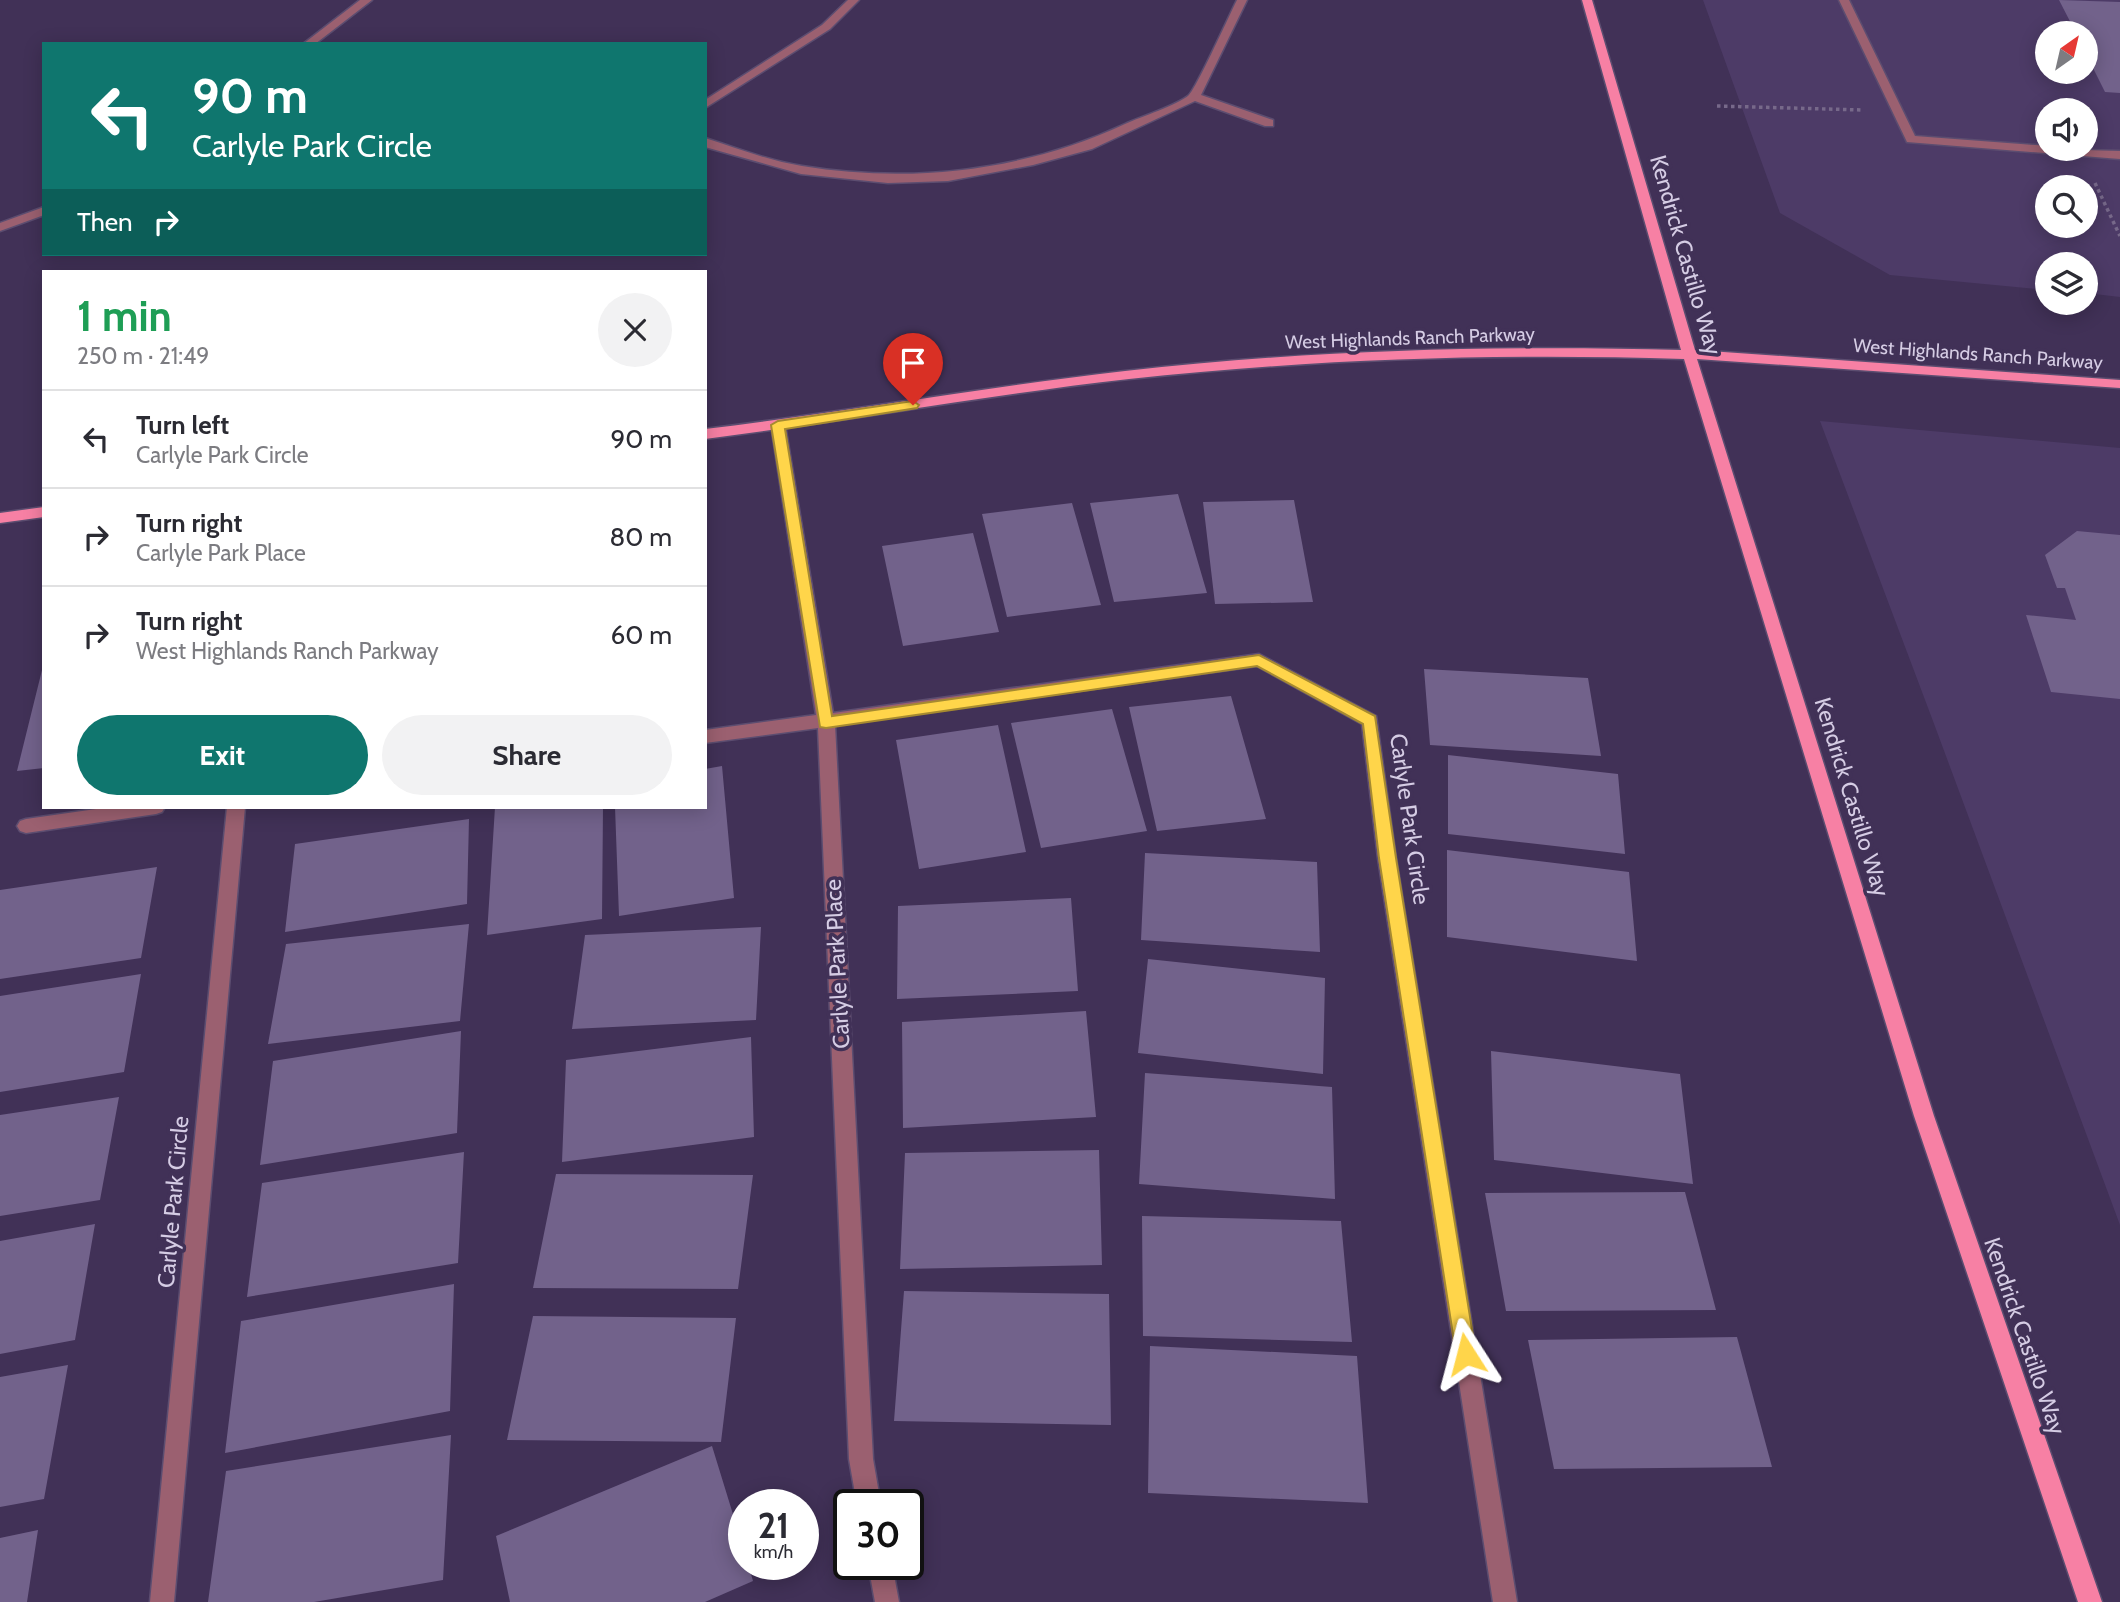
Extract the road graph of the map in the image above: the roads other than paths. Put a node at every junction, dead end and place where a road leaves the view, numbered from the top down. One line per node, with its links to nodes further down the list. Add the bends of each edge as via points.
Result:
1 (367, 0): 6 (street)
2 (854, 0): 8 (street, via 826,27)
3 (1242, 0): 7 (street)
4 (1587, 0): 14 (main road, Kendrick Castillo Way)
5 (1844, 0): 11 (street, via 1911,139)
6 (311, 42)
7 (1194, 97): 9 (street); 10 (street, via 1088,146 948,177 888,179 801,170)
8 (707, 104)
9 (1269, 123)
10 (707, 143)
11 (2120, 155)
12 (42, 212): 13 (street)
13 (0, 227)
14 (1689, 354): 15 (main road, West Highlands Ranch Parkway); 16 (main road, West Highlands Ranch Parkway, via 1439,354 1186,369); 30 (main road, Kendrick Castillo Way, via 1924,1116)
15 (2120, 384)
16 (778, 425): 17 (main road, West Highlands Ranch Parkway); 20 (street, Carlyle Park Place)
17 (707, 434)
18 (42, 512): 19 (main road)
19 (0, 518)
20 (826, 722): 21 (street, Carlyle Park Circle); 25 (street, Carlyle Park Place, via 860,1459); 29 (street, Carlyle Park Circle, via 1259,660 1370,720)
21 (707, 737)
22 (142, 809): 24 (street)
23 (236, 809): 27 (street, Carlyle Park Circle)
24 (26, 825)
25 (866, 1489)
26 (883, 1580): 28 (street)
27 (162, 1602)
28 (887, 1602)
29 (1505, 1602)
30 (2090, 1602)

